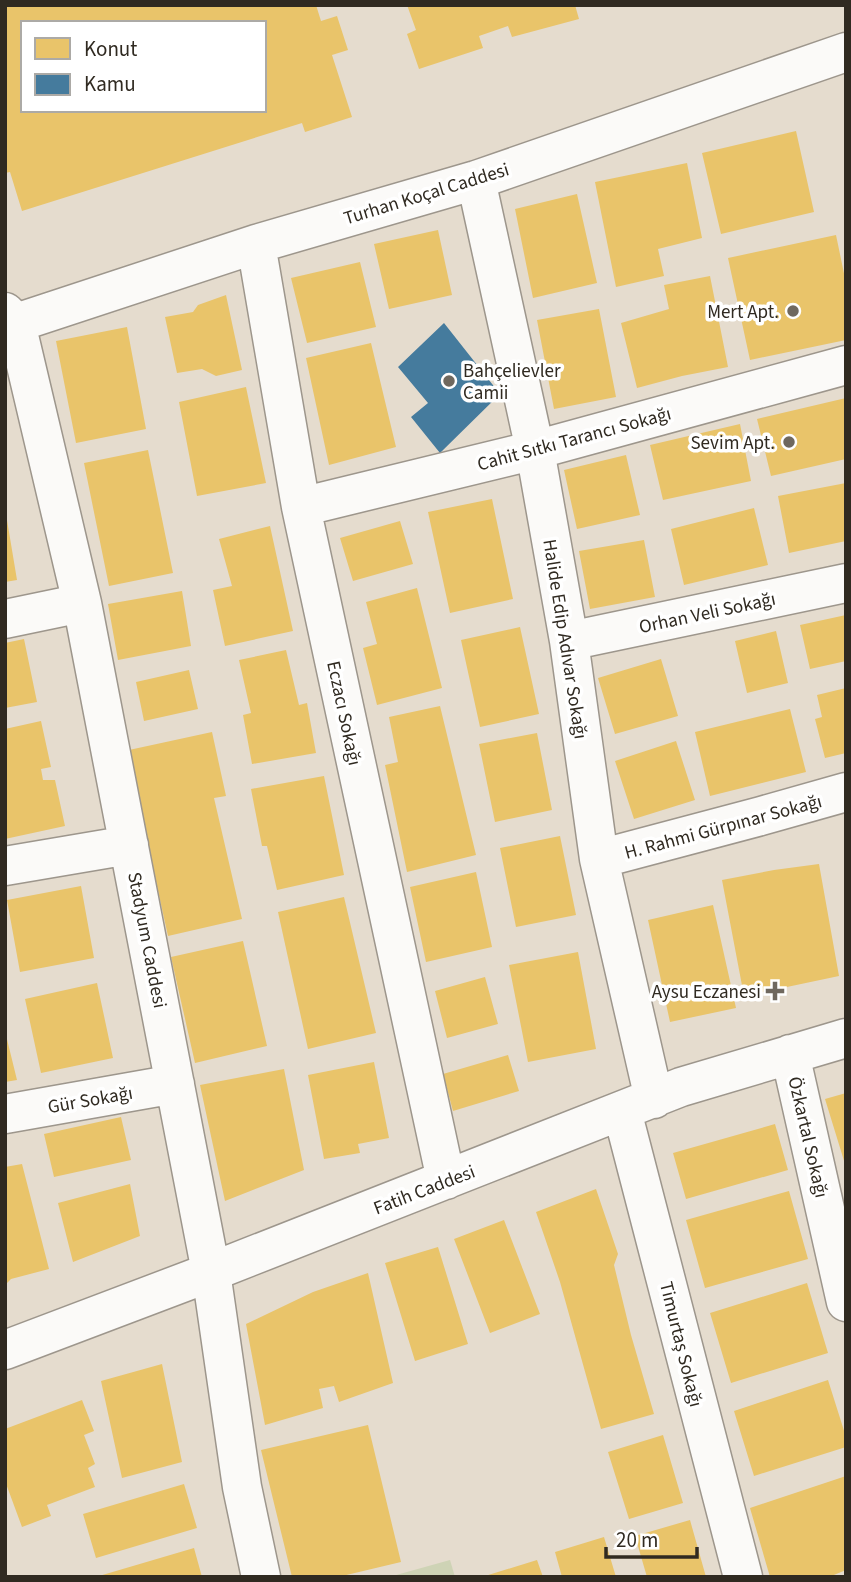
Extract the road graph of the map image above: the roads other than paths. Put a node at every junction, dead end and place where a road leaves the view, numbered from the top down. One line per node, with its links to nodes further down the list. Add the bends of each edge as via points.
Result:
1 (846, 52): 2 (street, Turhan Koçal Caddesi)
2 (476, 180): 3 (street, Turhan Koçal Caddesi); 6 (street, Halide Edip Adıvar Sokağı)
3 (257, 244): 4 (street, Turhan Koçal Caddesi); 7 (street, Eczacı Sokağı)
4 (9, 321): 9 (street, Stadyum Caddesi)
5 (846, 365): 6 (street, Cahit Sıtkı Tarancı Sokağı)
6 (535, 450): 7 (street, Cahit Sıtkı Tarancı Sokağı); 11 (street, Halide Edip Adıvar Sokağı)
7 (301, 507): 21 (street, Eczacı Sokağı)
8 (846, 583): 11 (street, Orhan Veli Sokağı)
9 (82, 603): 10 (street); 13 (street, Stadyum Caddesi)
10 (5, 619)
11 (569, 641): 14 (street, Halide Edip Adıvar Sokağı)
12 (846, 792): 14 (street, H. Rahmi Gürpınar Sokağı)
13 (129, 845): 15 (street); 18 (street, Stadyum Caddesi)
14 (599, 859): 19 (street, Halide Edip Adıvar Sokağı)
15 (5, 866)
16 (846, 1038): 17 (street, Fatih Caddesi)
17 (790, 1054): 19 (street, Fatih Caddesi); 23 (street, Özkartal Sokağı)
18 (176, 1084): 20 (street, Gür Sokağı); 22 (street, Stadyum Caddesi)
19 (638, 1105): 21 (street, Fatih Caddesi); 26 (street, Timurtaş Sokağı)
20 (5, 1114)
21 (446, 1180): 22 (street, Fatih Caddesi)
22 (211, 1272): 24 (street, Fatih Caddesi); 25 (street, Stadyum Caddesi, via 242,1487)
23 (846, 1302)
24 (5, 1350)
25 (261, 1577)
26 (743, 1577)

